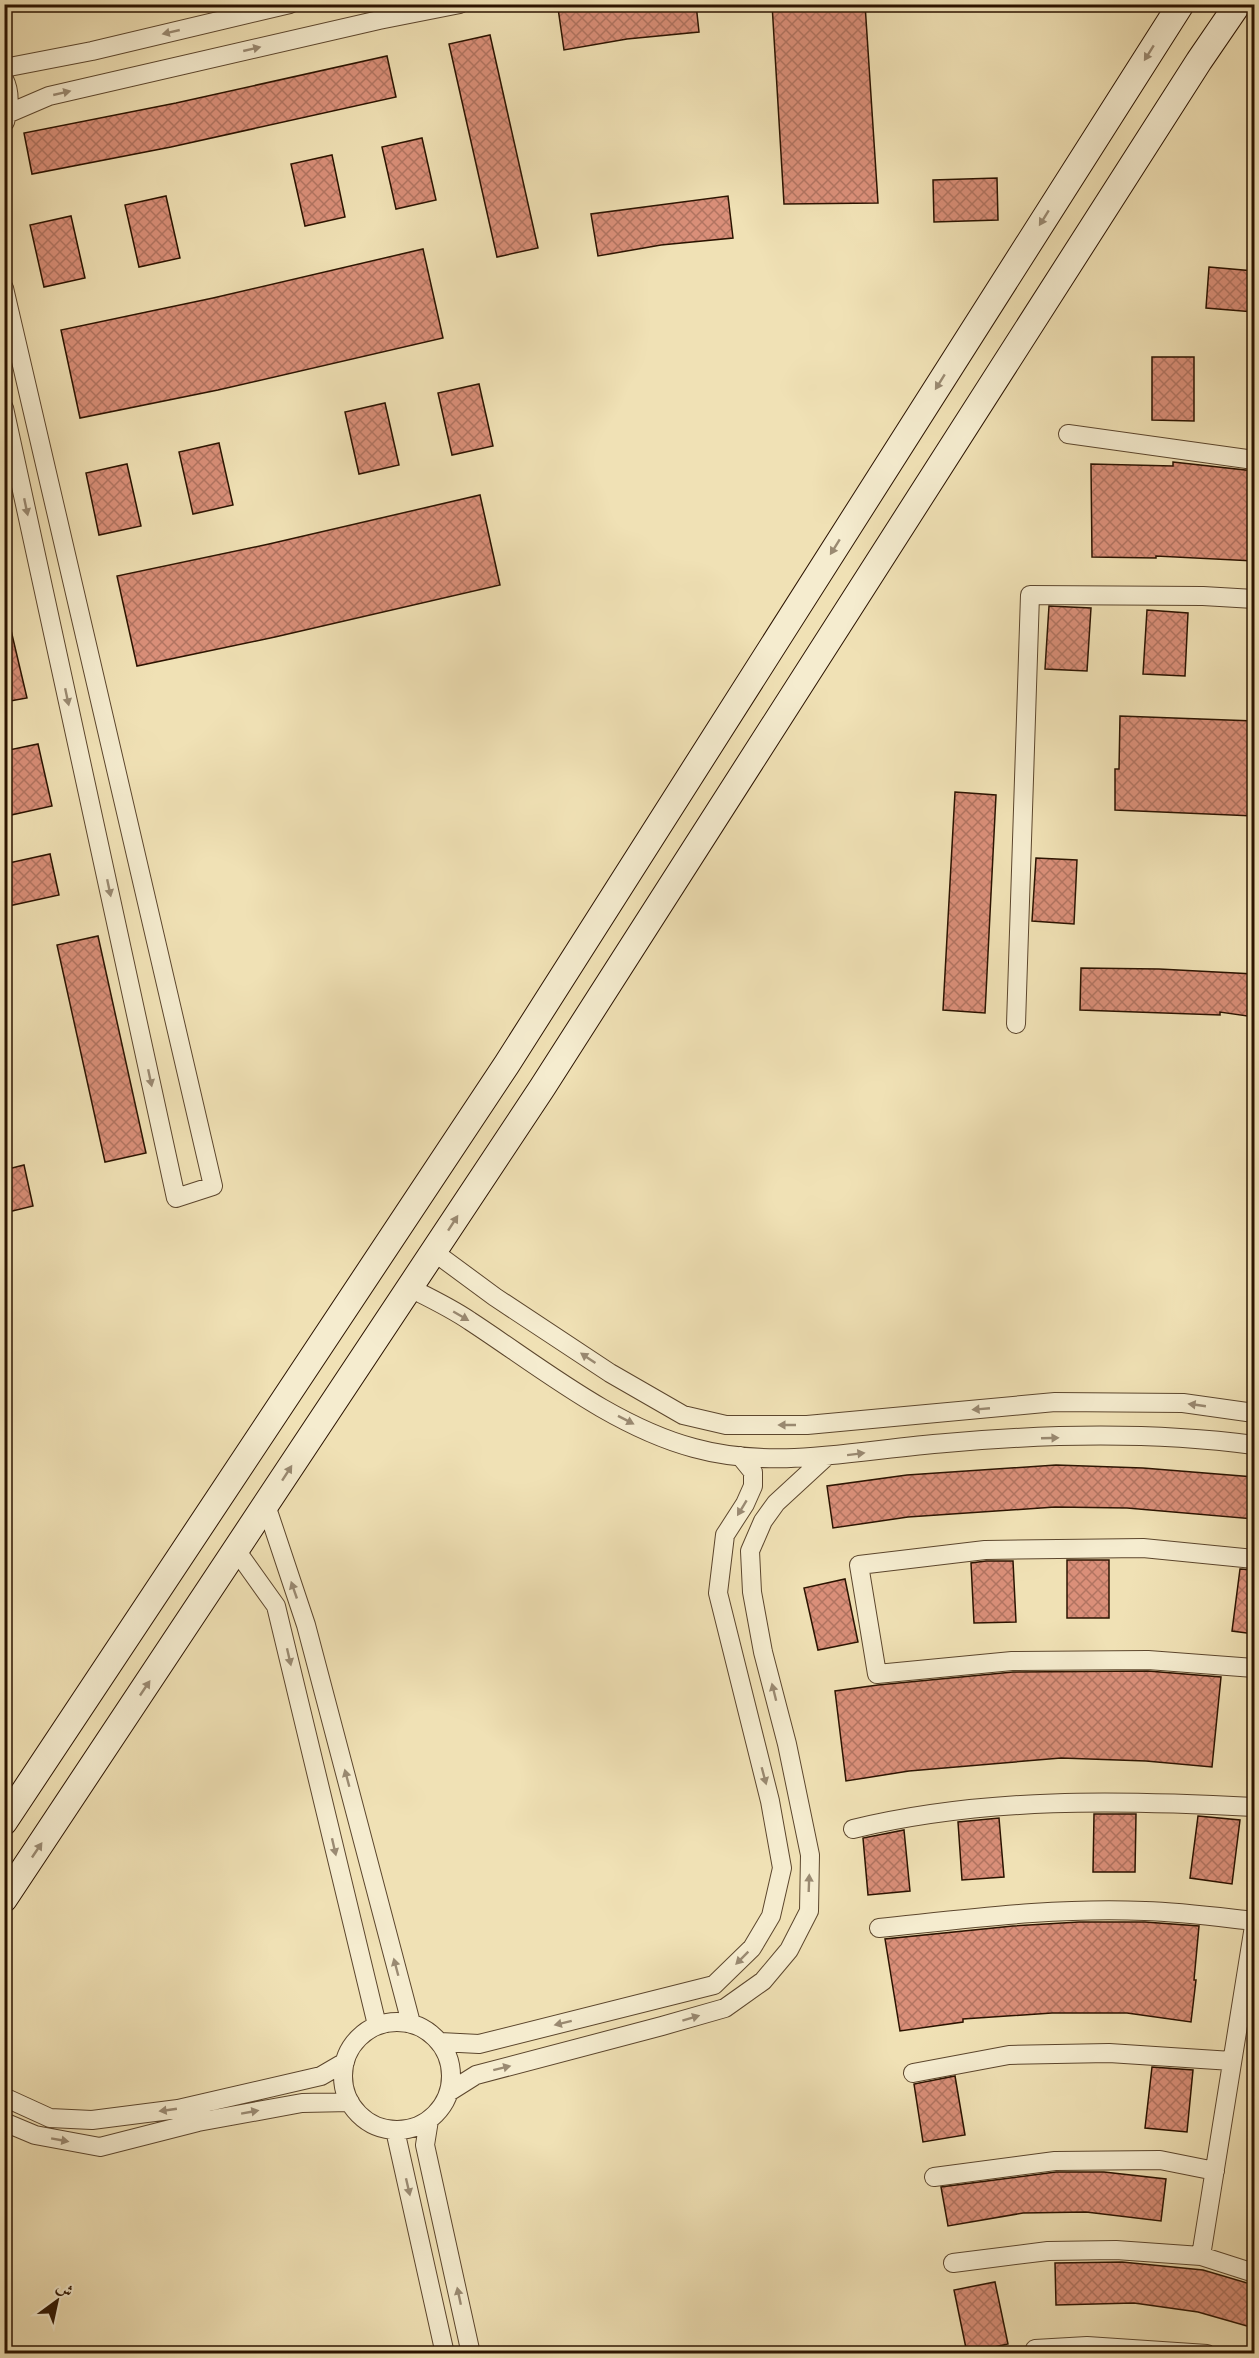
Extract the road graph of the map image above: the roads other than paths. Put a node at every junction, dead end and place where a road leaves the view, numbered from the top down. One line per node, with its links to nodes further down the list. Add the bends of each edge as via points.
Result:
1 (290, 4): 5 (street, one-way to 5)
2 (460, 4): 7 (street, one-way to 2, via 49,96)
3 (1181, 4): 25 (main road, one-way to 25, via 507,1064)
4 (1238, 4): 14 (main road, one-way to 4)
5 (4, 68)
6 (4, 79): 7 (street, via 8,87)
7 (6, 118)
8 (4, 288): 9 (street, one-way to 8, via 176,1198 213,1186)
9 (4, 408)
10 (1068, 434): 11 (street)
11 (1254, 460)
12 (1254, 599): 13 (street, via 1030,595)
13 (1017, 1024)
14 (434, 1252): 15 (main road); 16 (street, one-way to 14, via 1183,1403 1055,1402 807,1425 726,1425 683,1415 610,1373)
15 (410, 1288): 18 (street, one-way to 18, via 467,1319 585,1399 693,1448); 20 (main road, one-way to 15)
16 (1254, 1413)
17 (1254, 1445): 19 (street, one-way to 17, via 946,1443 1098,1436)
18 (740, 1456): 19 (street, via 759,1460); 34 (street, one-way to 34, via 753,1472 753,1486 725,1535 718,1593 770,1801 782,1868 771,1916 752,1948 714,1985 479,2044)
19 (827, 1456): 38 (street, one-way to 19, via 476,2075 725,2008 763,1981 789,1950 809,1911 810,1855 763,1652 752,1592 750,1551 776,1503)
20 (266, 1505): 21 (main road); 31 (street, one-way to 20, via 306,1625)
21 (236, 1550): 27 (main road, one-way to 21); 32 (street, one-way to 32, via 276,1606)
22 (1254, 1559): 23 (street, via 1143,1548 985,1550 860,1566 877,1674 1012,1661 1148,1660)
23 (1254, 1668)
24 (1254, 1807): 26 (street, via 1054,1802 906,1816)
25 (4, 1822)
26 (854, 1829)
27 (4, 1899)
28 (1254, 1921): 30 (street, via 1145,1911 1068,1912)
29 (1254, 1926): 33 (street)
30 (879, 1928)
31 (411, 2023): 32 (street); 34 (street)
32 (377, 2025): 36 (street, via 361,2035)
33 (1246, 2026): 35 (street)
34 (440, 2042): 38 (street, via 452,2075)
35 (1232, 2061): 37 (street, via 1109,2053 1009,2055); 44 (street)
36 (345, 2062): 39 (street, one-way to 39, via 321,2076 178,2109 92,2120 50,2118); 40 (street, via 344,2085)
37 (913, 2073)
38 (449, 2092): 41 (street)
39 (4, 2097)
40 (350, 2102): 42 (street, one-way to 40, via 35,2135 100,2147 198,2122 302,2103); 43 (street, via 362,2117)
41 (429, 2120): 43 (street, via 414,2128); 50 (street, one-way to 41, via 425,2145)
42 (4, 2122)
43 (395, 2130): 49 (street, one-way to 49)
44 (1215, 2171): 45 (street, via 1160,2160 1055,2161); 46 (street)
45 (934, 2177)
46 (1201, 2256): 47 (street, via 1116,2250 1048,2251); 48 (street)
47 (952, 2263)
48 (1254, 2273)
49 (445, 2354)
50 (471, 2354)
51 (1036, 2354): 52 (street, via 1035,2349 1087,2346)
52 (1207, 2354)

